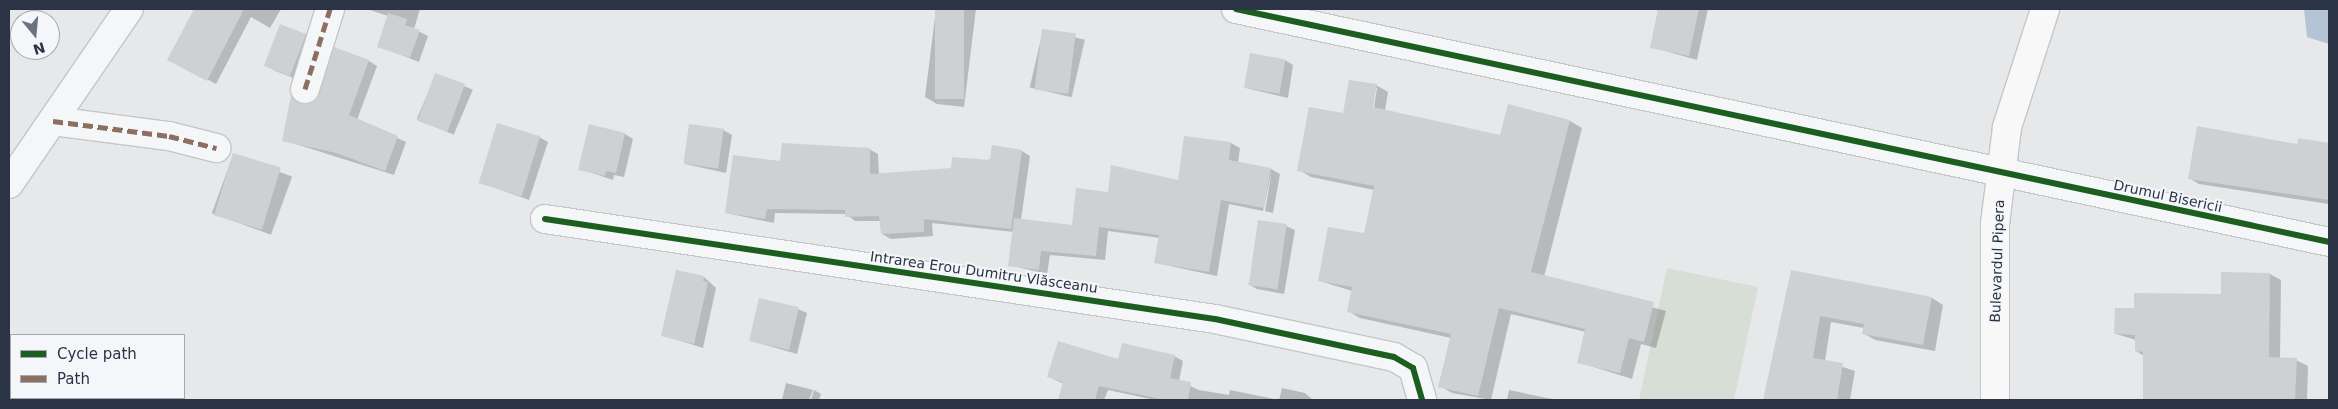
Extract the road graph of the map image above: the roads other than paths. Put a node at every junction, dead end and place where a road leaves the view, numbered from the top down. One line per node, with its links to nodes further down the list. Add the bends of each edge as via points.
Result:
1 (129, 9): 6 (street)
2 (330, 9): 5 (street)
3 (1236, 9): 8 (street, Drumul Bisericii)
4 (2044, 9): 8 (main road, Bulevardul Pipera, via 2007,127)
5 (305, 89)
6 (52, 121): 7 (street, via 168,136); 9 (street)
7 (216, 148)
8 (2001, 175): 11 (street, Drumul Bisericii); 13 (main road, Bulevardul Pipera, via 1996,224)
9 (9, 184)
10 (545, 219): 12 (street, Intrarea Erou Dumitru Vlăsceanu, via 1215,319 1394,357 1413,368)
11 (2329, 242)
12 (1422, 400)
13 (1995, 400)

